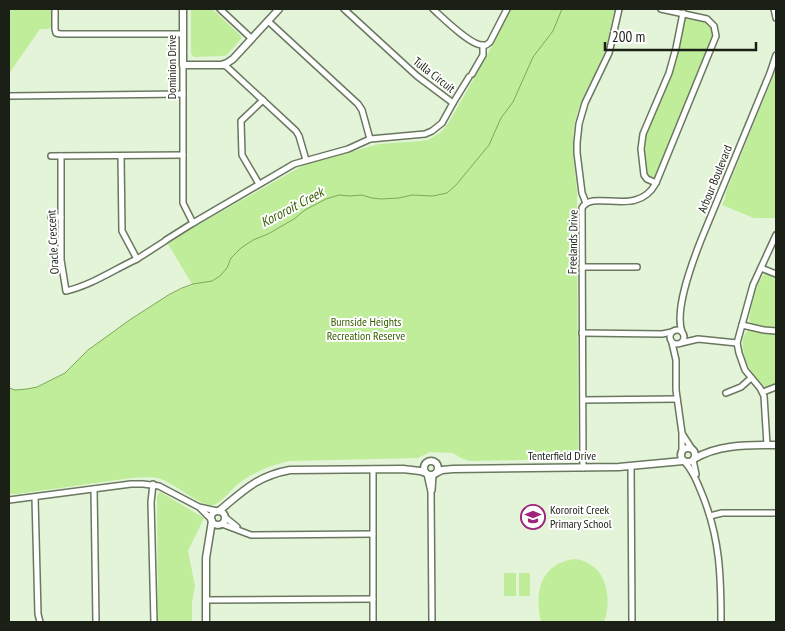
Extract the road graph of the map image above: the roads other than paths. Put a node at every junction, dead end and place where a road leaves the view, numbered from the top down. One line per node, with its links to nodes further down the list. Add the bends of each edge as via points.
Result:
1 (54, 9): 14 (street, via 55,29 60,34)
2 (183, 9): 14 (street, Dominion Drive)
3 (220, 9): 15 (street)
4 (279, 9): 13 (street)
5 (344, 9): 23 (street, Tulla Circuit, via 417,76)
6 (433, 9): 16 (street, via 463,35)
7 (507, 9): 16 (street, via 490,42)
8 (619, 9): 32 (street, via 609,53 585,103 579,124 576,143)
9 (661, 9): 11 (street, Freelands Drive)
10 (774, 9): 12 (street)
11 (683, 13): 30 (street, via 670,74 642,142 644,175); 30 (street, Freelands Drive, via 707,19 713,24 716,36)
12 (776, 18)
13 (268, 21): 15 (street); 24 (street, via 358,104)
14 (183, 34): 18 (street, Dominion Drive)
15 (252, 39): 19 (street, via 233,59)
16 (483, 45): 23 (street, via 484,55)
17 (776, 55): 42 (street, Arbour Boulevard, via 696,253)
18 (183, 65): 19 (street); 20 (street, Dominion Drive)
19 (221, 65): 22 (street)
20 (183, 94): 21 (street); 25 (street, Dominion Drive)
21 (9, 96)
22 (263, 100): 29 (street, via 296,131); 31 (street, via 241,121 242,155)
23 (453, 103): 24 (street, Tulla Circuit, via 442,123 432,131)
24 (370, 139): 29 (street, Tulla Circuit, via 348,149)
25 (183, 155): 28 (street); 35 (street, Dominion Drive, via 183,202)
26 (51, 156): 27 (street)
27 (61, 156): 28 (street); 34 (street, Oracle Crescent)
28 (121, 156): 37 (street, via 122,231)
29 (306, 160): 31 (street, Tulla Circuit)
30 (656, 183): 32 (street, Freelands Drive, via 651,192 639,200)
31 (259, 184): 35 (street, Oracle Crescent)
32 (586, 203): 38 (street, Freelands Drive, via 582,208)
33 (51, 217): 34 (street)
34 (61, 217): 37 (street, Oracle Crescent, via 63,291 90,284)
35 (193, 223): 37 (street, Oracle Crescent)
36 (776, 235): 40 (street)
37 (137, 259)
38 (582, 267): 39 (street); 46 (street, Freelands Drive)
39 (636, 267)
40 (761, 268): 41 (street); 43 (street)
41 (776, 274)
42 (680, 314): 45 (street, Arbour Boulevard); 47 (street, Arbour Boulevard)
43 (742, 325): 44 (street); 52 (street)
44 (776, 331)
45 (673, 332): 47 (street); 48 (street); 50 (street, via 670,336)
46 (582, 333): 48 (street); 59 (street, Freelands Drive)
47 (683, 333): 49 (street); 51 (street)
48 (648, 334): 50 (street)
49 (702, 340): 51 (street); 52 (street)
50 (672, 342): 51 (street); 53 (street)
51 (681, 343): 53 (street)
52 (737, 343): 54 (street)
53 (676, 360): 58 (street)
54 (751, 378): 56 (street); 57 (street, via 741,387)
55 (776, 387): 56 (street)
56 (763, 392): 61 (street)
57 (726, 393)
58 (677, 399): 59 (street); 60 (street)
59 (583, 400): 73 (street, Freelands Drive)
60 (682, 433): 63 (street); 65 (street)
61 (767, 445): 62 (street); 64 (street)
62 (776, 445)
63 (692, 450): 64 (street); 65 (street, via 688,448); 66 (street)
64 (714, 450): 66 (street)
65 (682, 452): 67 (street); 69 (street, Tenterfield Drive, via 675,458)
66 (694, 459): 67 (street); 77 (street)
67 (684, 461): 69 (street, Tenterfield Drive); 77 (street)
68 (435, 462): 70 (street); 72 (street, Tenterfield Drive); 76 (street, via 438,468)
69 (660, 462): 71 (street, Tenterfield Drive)
70 (426, 463): 75 (street, Tenterfield Drive); 76 (street, via 424,469)
71 (631, 466): 73 (street, Tenterfield Drive); 99 (street)
72 (465, 468): 73 (street, Tenterfield Drive); 76 (street, Tenterfield Drive)
73 (583, 468)
74 (373, 469): 75 (street, Tenterfield Drive); 80 (street, Tenterfield Drive, via 281,471 257,481); 89 (street)
75 (403, 469): 76 (street, Tenterfield Drive)
76 (431, 474): 98 (street)
77 (697, 482): 86 (street)
78 (153, 484): 79 (street); 83 (street); 95 (street)
79 (94, 489): 81 (street); 94 (street)
80 (236, 496): 84 (street, Tenterfield Drive); 88 (street, Tenterfield Drive)
81 (35, 497): 82 (street); 93 (street)
82 (9, 500)
83 (199, 507): 84 (street); 87 (street)
84 (218, 511): 87 (street, via 212,515); 88 (street, via 223,512)
85 (776, 513): 86 (street)
86 (710, 516): 100 (street, via 721,578)
87 (212, 520): 88 (street, via 215,525); 90 (street, Tenterfield Drive)
88 (223, 521): 89 (street, via 255,535); 90 (street, Tenterfield Drive)
89 (373, 534): 91 (street)
90 (210, 540): 92 (street, Tenterfield Drive, via 206,558)
91 (373, 599): 92 (street); 97 (street)
92 (206, 600): 96 (street, Tenterfield Drive)
93 (40, 622)
94 (96, 622)
95 (154, 622)
96 (206, 622)
97 (373, 622)
98 (432, 622)
99 (632, 622)
100 (721, 622)

